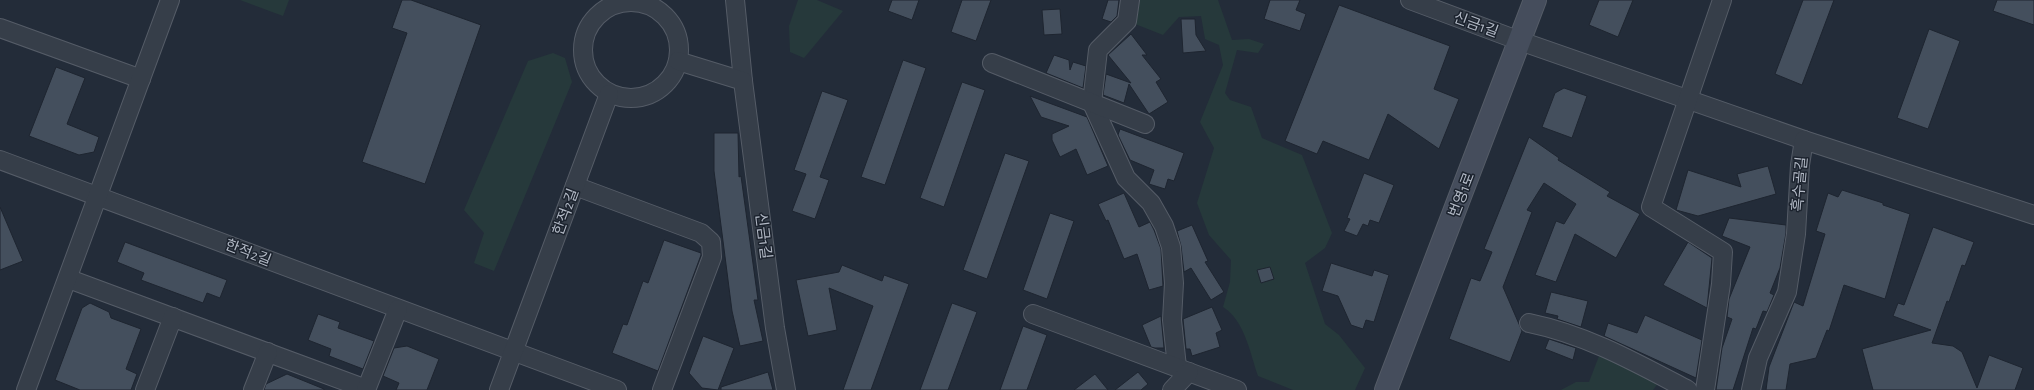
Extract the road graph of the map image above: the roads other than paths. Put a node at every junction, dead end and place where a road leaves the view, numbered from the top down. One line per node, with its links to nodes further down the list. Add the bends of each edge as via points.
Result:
1 (170, 0): 12 (street)
2 (735, 0): 13 (street, 신금1길)
3 (1130, 0): 16 (street, via 1127,21 1098,50)
4 (1410, 0): 9 (street, 신금1길)
5 (1536, 0): 9 (main road, 번영1로)
6 (1722, 0): 15 (street)
7 (648, 2): 10 (street, via 672,23 678,38); 14 (street, via 618,3 604,9 593,19 586,32 582,46 588,74 597,86)
8 (0, 28): 12 (street)
9 (1520, 41): 15 (street, 신금1길); 41 (main road, 번영1로)
10 (678, 60): 13 (street); 14 (street, via 676,69 667,82 655,93 640,98 624,98)
11 (992, 63): 16 (street)
12 (140, 79): 21 (street)
13 (743, 81): 38 (street, 신금1길, via 773,313)
14 (609, 94): 20 (street, 한적2길)
15 (1686, 98): 18 (street, 신금1길); 43 (street, via 1651,207 1723,252 1721,284)
16 (1092, 103): 17 (street); 30 (street, via 1126,178 1151,203 1164,226 1171,247 1174,283 1172,320)
17 (1145, 124)
18 (1804, 140): 22 (street, 흑수골길); 44 (street, 흑수골길, via 1796,234 1787,292 1758,358)
19 (0, 160): 21 (street, 한적2길)
20 (575, 186): 29 (street, 한적2길); 37 (street, via 701,233 711,242 712,257)
21 (98, 196): 23 (street); 24 (street, 한적2길)
22 (2034, 215)
23 (69, 279): 26 (street); 32 (street)
24 (398, 309): 29 (street, 한적2길); 31 (street)
25 (1033, 314): 30 (street)
26 (173, 318): 28 (street); 33 (street)
27 (1529, 323): 42 (street, via 1560,330 1622,355)
28 (268, 352): 31 (street); 34 (street)
29 (514, 352): 35 (street, 한적2길); 36 (street, 한적2길)
30 (1183, 370): 39 (street); 40 (street)
31 (366, 389)
32 (26, 390)
33 (145, 390)
34 (253, 390)
35 (499, 390)
36 (617, 390)
37 (662, 390)
38 (786, 390)
39 (1172, 390)
40 (1237, 390)
41 (1386, 390)
42 (1688, 390)
43 (1705, 390)
44 (1751, 390)

